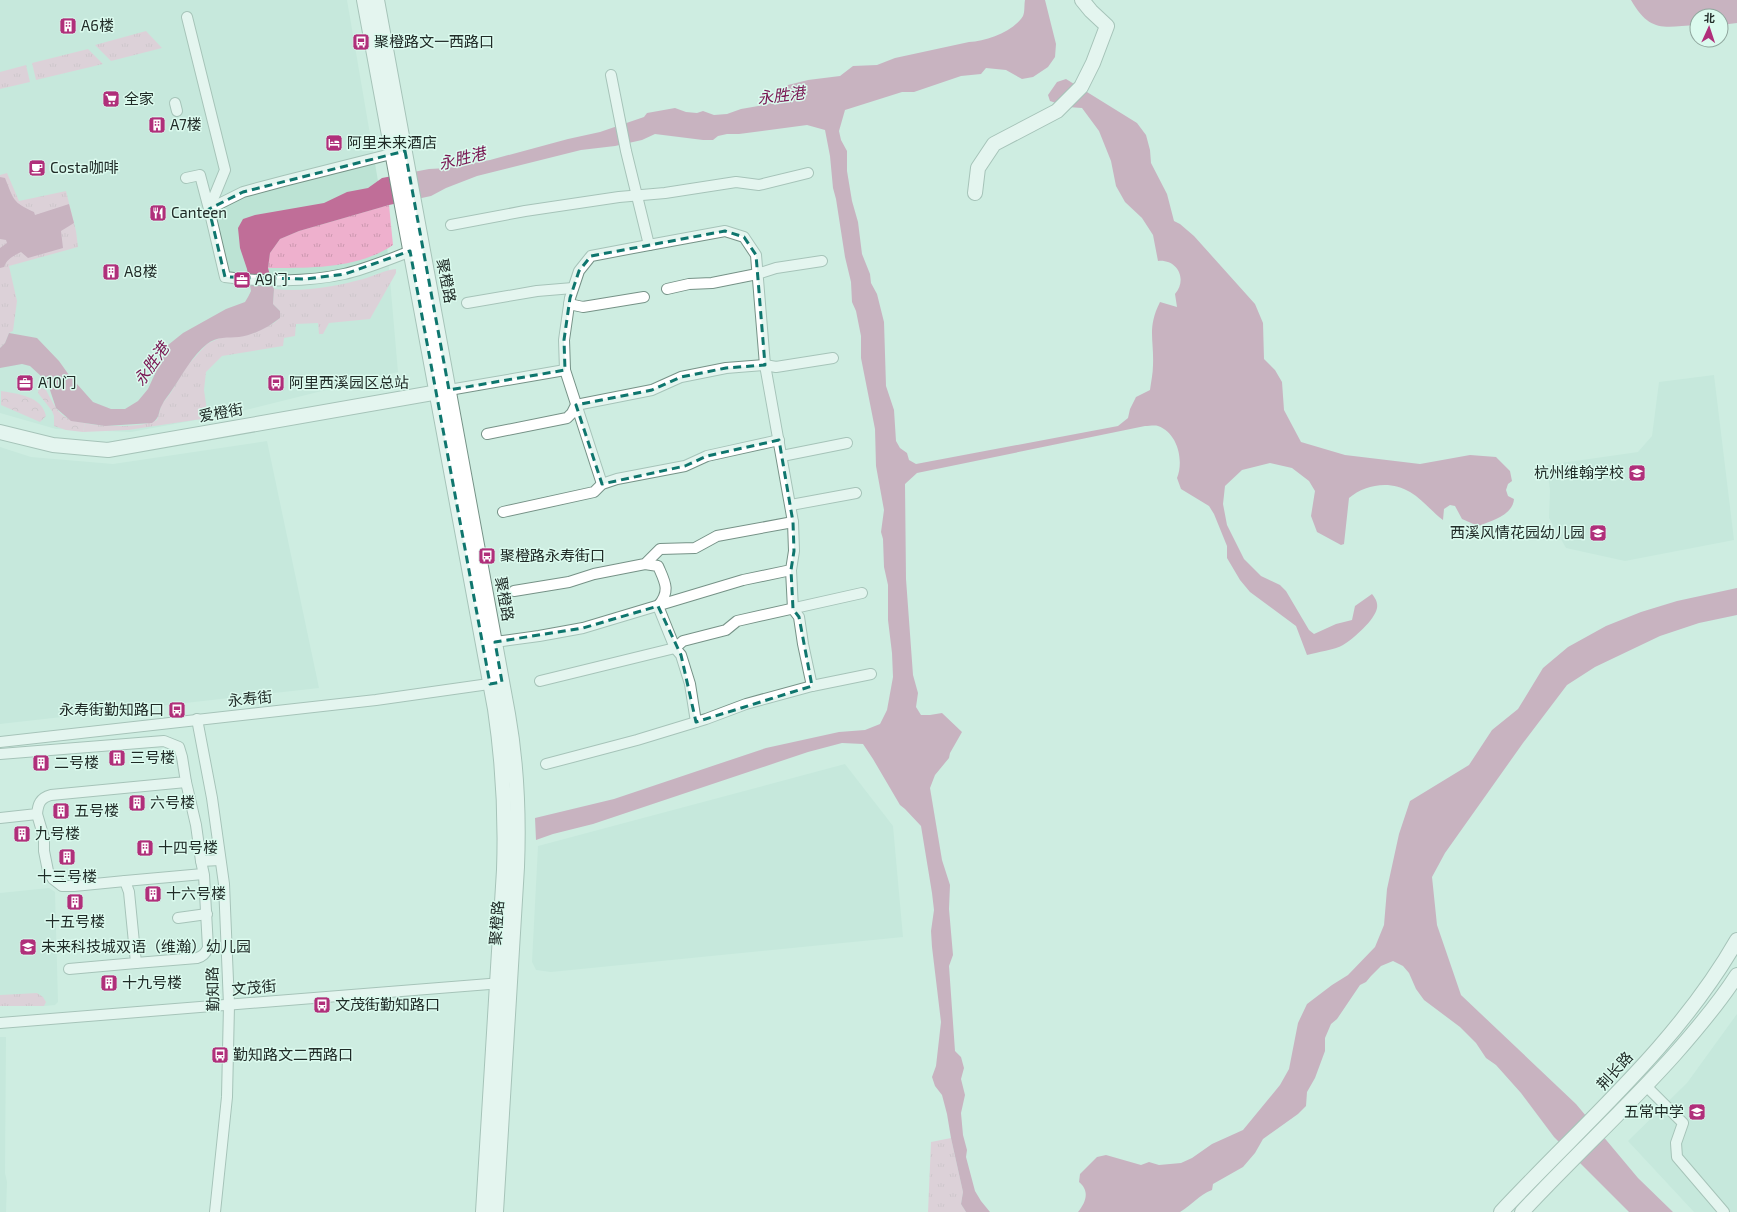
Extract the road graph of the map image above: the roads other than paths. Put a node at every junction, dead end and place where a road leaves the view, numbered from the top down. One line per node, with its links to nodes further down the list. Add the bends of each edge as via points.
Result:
1 (364, 0): 6 (street, 聚橙路)
2 (377, 0): 6 (street, 聚橙路)
3 (1082, 0): 9 (street, via 1107,26 1081,87 1057,111 994,144 978,168)
4 (187, 17): 11 (street, via 225,170)
5 (611, 75): 10 (street)
6 (398, 152): 11 (street, via 243,192); 14 (street, 聚橙路)
7 (808, 173): 10 (street, via 759,185 736,182)
8 (186, 178): 11 (street, via 200,175)
9 (974, 193)
10 (636, 196): 12 (street, via 525,211); 13 (street)
11 (209, 209): 14 (street, via 225,277 306,279 345,274)
12 (450, 225)
13 (649, 245): 16 (street, via 725,231 744,238 756,255); 17 (street, via 591,256 578,271)
14 (416, 249): 25 (street, 聚橙路)
15 (822, 261): 16 (street, via 776,268)
16 (757, 274): 18 (street); 23 (street)
17 (573, 288): 20 (street, via 537,290); 21 (street)
18 (667, 289)
19 (644, 297): 21 (street, via 583,307)
20 (467, 303)
21 (569, 304): 24 (street, via 564,340)
22 (833, 358): 23 (street, via 776,368)
23 (764, 365): 26 (street, via 726,368 681,376 652,390); 29 (street)
24 (565, 370): 25 (street); 26 (street)
25 (443, 391): 27 (street, 爱橙街, via 108,450 53,446); 43 (street, 聚橙路); 47 (street, 聚橙路)
26 (576, 405): 28 (street, via 567,418); 32 (street)
27 (0, 432)
28 (488, 434)
29 (779, 440): 31 (street); 32 (street, via 708,456 685,466)
30 (847, 443): 31 (street)
31 (782, 456): 34 (street)
32 (602, 484): 35 (street, via 594,492)
33 (856, 492): 34 (street)
34 (791, 505): 36 (street)
35 (503, 512)
36 (793, 522): 37 (street, via 717,536 695,548 660,549); 38 (street, via 794,551)
37 (645, 564): 39 (street, via 594,574 569,582); 41 (street, via 658,566 665,582 665,598)
38 (790, 570): 41 (street, via 743,580); 42 (street)
39 (514, 591)
40 (862, 593): 42 (street)
41 (658, 606): 43 (street, via 583,628); 44 (street)
42 (793, 610): 44 (street, via 737,621 726,630 683,641); 48 (street, via 799,617)
43 (495, 642): 47 (street, 聚橙路)
44 (675, 648): 46 (street); 50 (street, via 681,656 690,684)
45 (871, 674): 48 (street)
46 (540, 681)
47 (496, 683): 49 (street, 永寿街, via 376,700); 67 (street, 聚橙路, via 515,761 518,817 517,867)
48 (812, 686): 50 (street, via 746,704)
49 (197, 719): 51 (street, 永寿街); 57 (street, 勤知路, via 212,798)
50 (696, 722): 53 (street)
51 (0, 742)
52 (0, 754): 54 (street, via 164,741 179,747)
53 (546, 764)
54 (186, 782): 55 (street, via 51,795 44,797 38,804); 58 (street)
55 (37, 814): 56 (street); 60 (street, via 44,838 48,871 62,886)
56 (0, 818)
57 (220, 860): 58 (street); 68 (street, 勤知路, via 224,884)
58 (201, 861): 59 (street)
59 (203, 874): 60 (street); 61 (street)
60 (125, 881): 64 (street, via 129,892)
61 (207, 914): 62 (street); 64 (street, via 208,948 203,956)
62 (178, 918)
63 (1737, 940): 71 (street, 荆长路, via 1723,965 1676,1029 1601,1112)
64 (136, 963): 65 (street)
65 (69, 969)
66 (1737, 975): 70 (street, 荆长路, via 1719,1002)
67 (504, 983): 68 (street, 文茂街); 73 (street, 聚橙路); 74 (street, 聚橙路)
68 (229, 1005): 69 (street, 文茂街); 72 (street, 勤知路, via 227,1097)
69 (0, 1023)
70 (1646, 1086): 71 (street, 荆长路, via 1611,1123); 77 (street, via 1683,1123 1676,1143 1676,1157)
71 (1563, 1159): 75 (street, 荆长路); 76 (street, 荆长路)
72 (215, 1212)
73 (483, 1212)
74 (496, 1212)
75 (1501, 1212)
76 (1522, 1212)
77 (1724, 1212)

